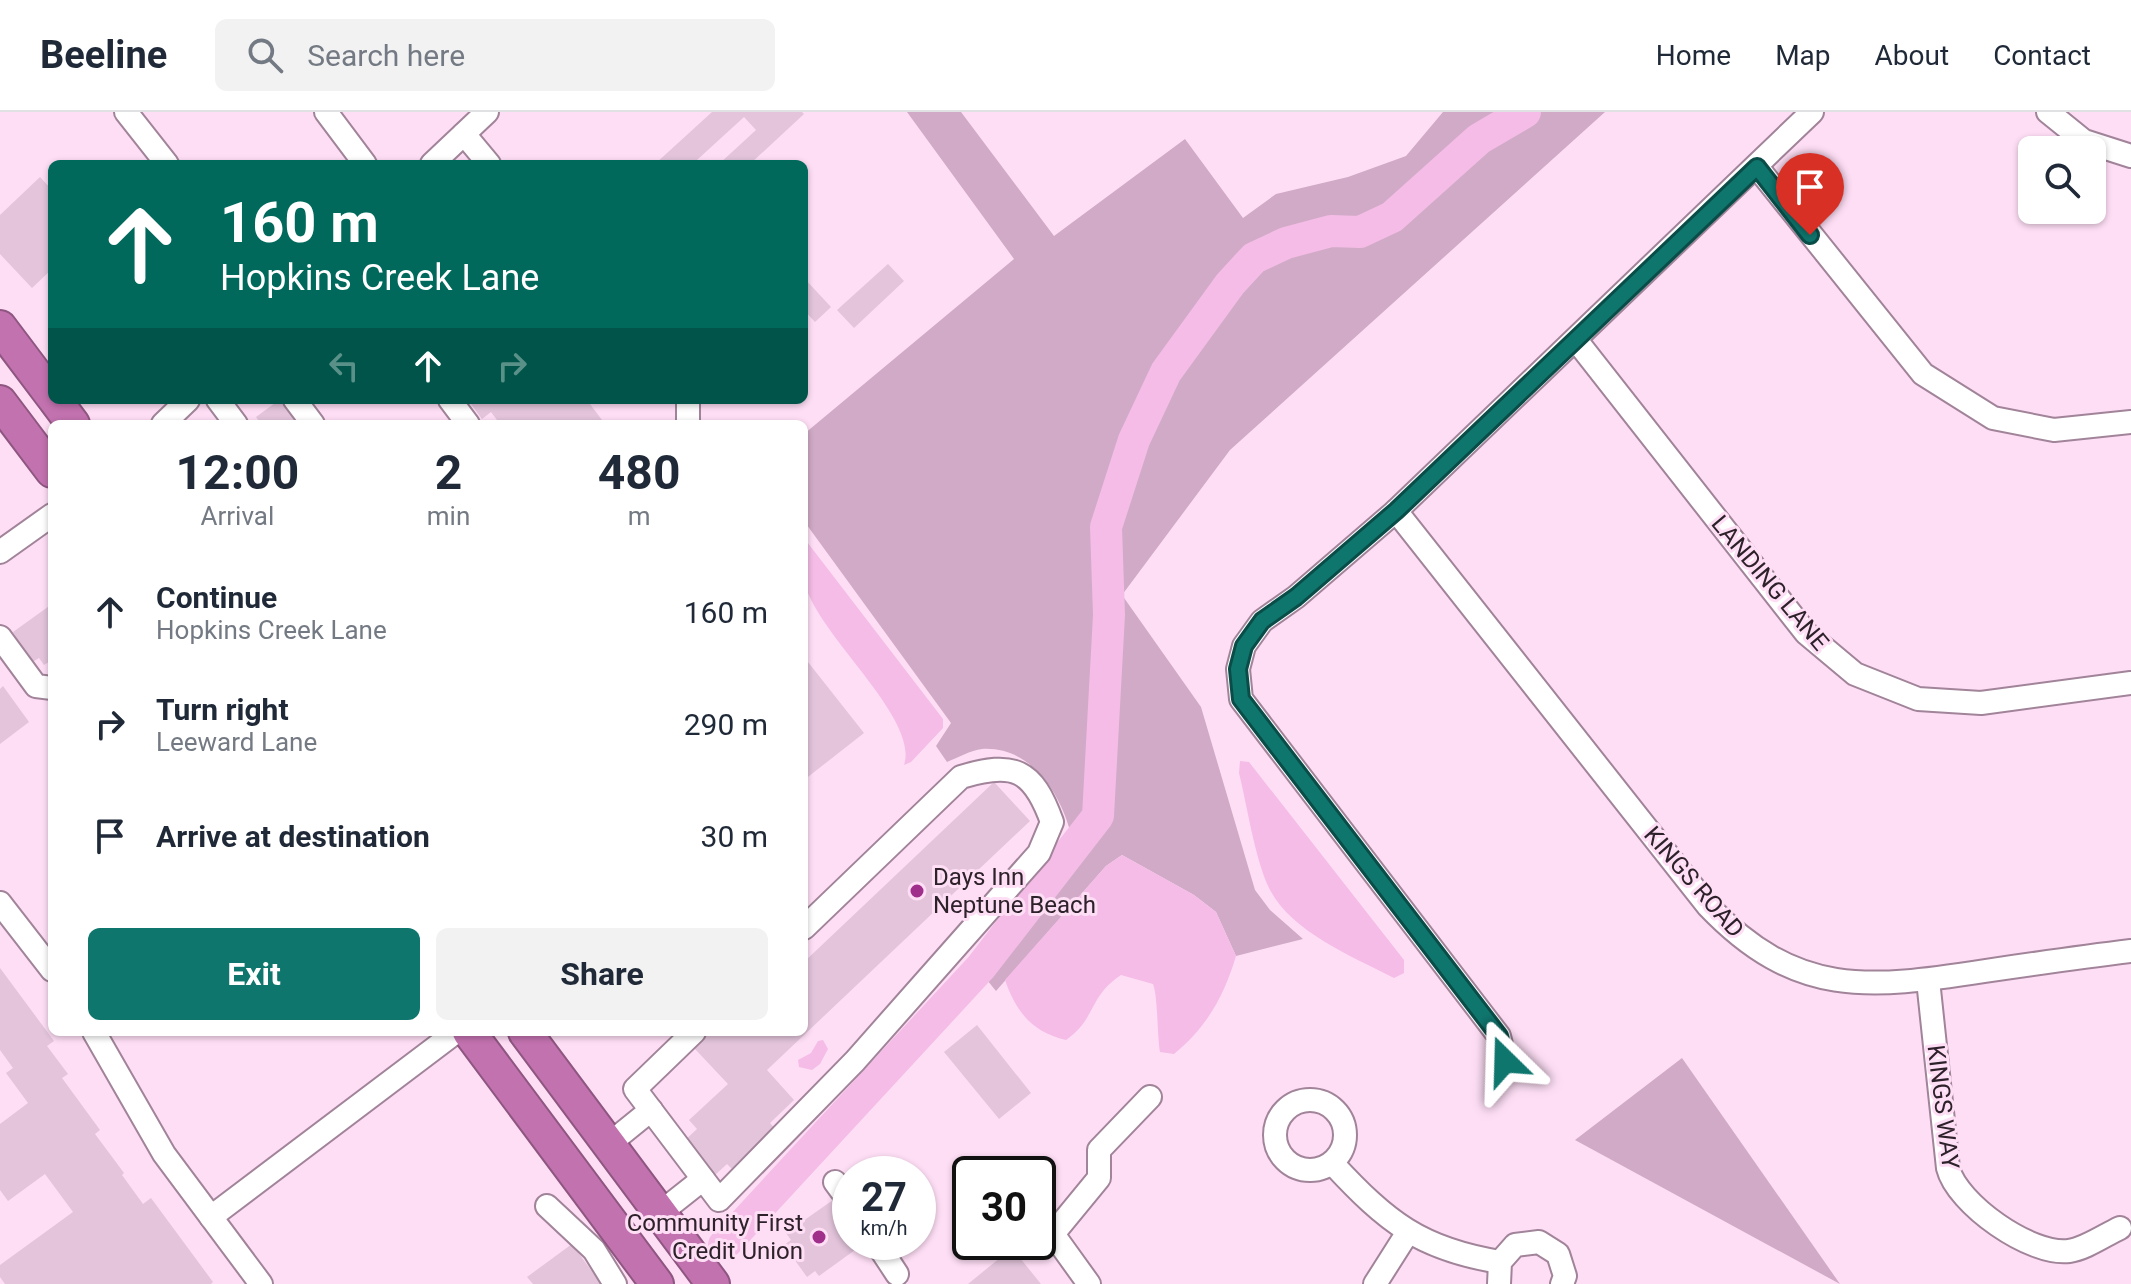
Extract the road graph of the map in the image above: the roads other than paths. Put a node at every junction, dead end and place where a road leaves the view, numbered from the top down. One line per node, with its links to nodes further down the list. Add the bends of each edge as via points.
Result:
1 (126, 112): 8 (street)
2 (326, 112): 9 (street)
3 (487, 112): 6 (street)
4 (1812, 112): 12 (street)
5 (2048, 112): 7 (street, via 2084,141)
6 (464, 134): 10 (street); 11 (street)
7 (2131, 156)
8 (164, 160)
9 (362, 160)
10 (436, 160)
11 (486, 160)
12 (1757, 167): 14 (street); 21 (street, via 1923,374 1993,418 2054,430)
13 (0, 327): 15 (highway)
14 (1576, 340): 23 (street); 27 (street, LANDING LANE, via 1806,633 1855,674 1918,699 1981,703)
15 (48, 391)
16 (0, 402): 22 (highway)
17 (58, 404): 19 (highway)
18 (184, 404): 20 (street)
19 (70, 420)
20 (167, 420)
21 (2131, 422)
22 (48, 466)
23 (1396, 511): 33 (street, KINGS ROAD, via 1733,932 1778,963 1804,973 1875,985); 39 (street, via 1262,621 1244,646 1238,669 1241,699 1499,1036)
24 (48, 518): 25 (street)
25 (0, 552)
26 (0, 637): 28 (street, via 36,686)
27 (2131, 683)
28 (48, 688)
29 (0, 903): 32 (street)
30 (808, 924): 44 (street, via 961,777 996,767 1025,775 1044,801 1052,822 1039,853 855,1061 719,1200)
31 (2131, 951): 33 (street, KINGS ROAD)
32 (48, 965)
33 (1928, 980): 48 (street, KINGS WAY, via 1948,1168 1957,1189 1982,1215 2044,1249 2070,1251)
34 (96, 1036): 47 (street, via 164,1154)
35 (451, 1036): 47 (street)
36 (472, 1036): 55 (highway)
37 (528, 1036): 42 (highway)
38 (690, 1036): 41 (street, via 635,1089)
39 (1505, 1061)
40 (1150, 1097): 57 (street, via 1099,1150 1099,1178 1053,1234)
41 (651, 1110): 42 (street); 44 (street)
42 (609, 1144): 46 (highway)
43 (1333, 1164): 49 (street, via 1367,1201)
44 (703, 1179): 46 (street)
45 (547, 1206): 54 (street, via 594,1250)
46 (660, 1213): 56 (highway)
47 (211, 1217): 53 (street)
48 (2120, 1228)
49 (1408, 1232): 51 (street); 58 (street)
50 (888, 1260): 52 (street)
51 (1500, 1273): 59 (street, via 1515,1245 1539,1242 1558,1254 1565,1276)
52 (897, 1274)
53 (261, 1284)
54 (615, 1284)
55 (657, 1284)
56 (713, 1284)
57 (1089, 1284)
58 (1375, 1284)
59 (1562, 1284)

